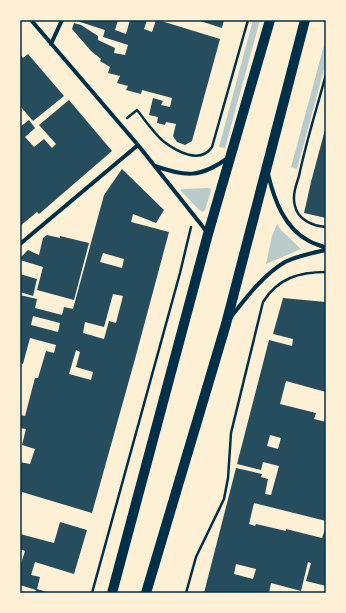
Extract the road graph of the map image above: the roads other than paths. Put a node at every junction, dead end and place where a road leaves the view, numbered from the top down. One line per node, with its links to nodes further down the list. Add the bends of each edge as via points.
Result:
1 (31, 20): 5 (street)
2 (62, 20): 5 (street)
3 (270, 20): 7 (main road)
4 (306, 20): 9 (main road)
5 (51, 44): 6 (street)
6 (138, 145): 8 (street); 11 (street)
7 (230, 156): 8 (street, via 216,167 189,175); 10 (main road)
8 (154, 166): 10 (street)
9 (267, 168): 12 (street, via 280,210 293,230 308,241); 13 (main road)
10 (208, 234): 14 (main road)
11 (20, 244)
12 (326, 249): 13 (street, via 284,263 269,274 247,296)
13 (226, 324): 15 (main road)
14 (112, 593)
15 (146, 593)

